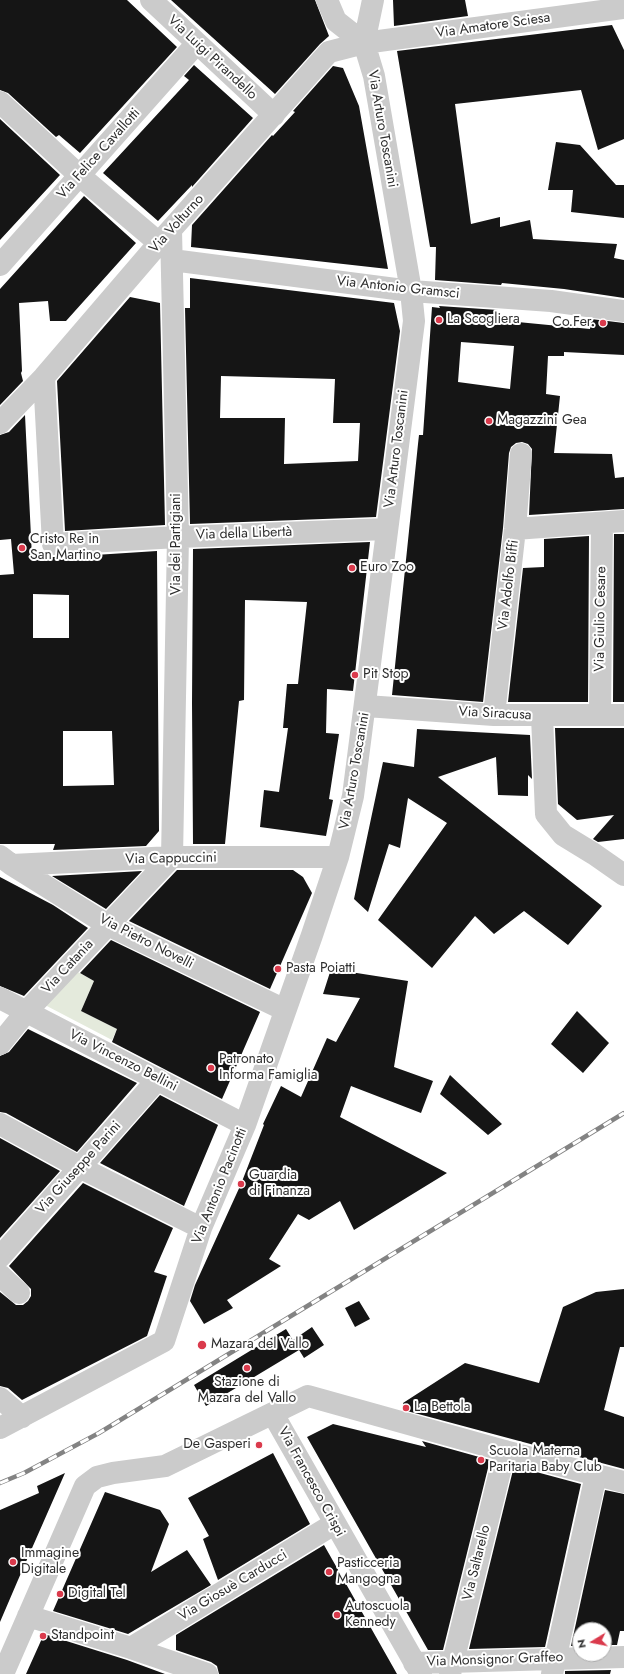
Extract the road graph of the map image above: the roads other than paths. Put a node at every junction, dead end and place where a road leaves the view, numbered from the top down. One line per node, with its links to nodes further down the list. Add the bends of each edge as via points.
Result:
1 (151, 0): 5 (street, Via Luigi Pirandello)
2 (327, 0): 6 (street, via 336,21)
3 (373, 0): 6 (street)
4 (622, 8): 6 (street, Via Amatore Sciesa)
5 (198, 43): 8 (street, Via Luigi Pirandello); 9 (street, Via Felice Cavallotti)
6 (364, 43): 8 (street, Via Volturno, via 329,52); 13 (street, Via Arturo Toscanini, via 374,76)
7 (0, 102): 9 (street)
8 (274, 115): 10 (street, Via Volturno)
9 (80, 176): 10 (street); 12 (street, Via Felice Cavallotti)
10 (165, 237): 11 (street, Via dei Partigiani); 15 (street, Via Volturno)
11 (172, 260): 13 (street, Via Antonio Gramsci); 22 (street, Via dei Partigiani)
12 (0, 265)
13 (411, 291): 14 (street, Via Antonio Gramsci, via 551,301); 20 (street, Via Arturo Toscanini, via 414,321)
14 (624, 311)
15 (44, 377): 16 (street, Via Volturno); 22 (street, Via della Libertà, via 53,544)
16 (0, 423)
17 (521, 454): 21 (street, Via Adolfo Biffi)
18 (624, 521): 19 (street)
19 (602, 523): 21 (street); 25 (street, Via Giulio Cesare)
20 (387, 529): 22 (street, Via della Libertà); 23 (street, Via Arturo Toscanini)
21 (515, 529): 24 (street, Via Adolfo Biffi)
22 (178, 537): 28 (street, Via dei Partigiani)
23 (366, 706): 24 (street, Via Siracusa); 29 (street, Via Arturo Toscanini, via 353,796)
24 (494, 715): 27 (street, Via Siracusa)
25 (600, 715): 26 (street, Via Siracusa); 27 (street, Via Siracusa)
26 (624, 715)
27 (542, 716): 31 (street, via 546,814 563,836)
28 (172, 857): 29 (street, Via Cappuccini); 30 (street, Via Cappuccini); 32 (street, Via Catania)
29 (338, 857): 34 (street, Via Antonio Pacinotti)
30 (4, 861): 32 (street, Via Pietro Novelli)
31 (624, 875)
32 (108, 925): 34 (street, Via Pietro Novelli); 35 (street, Via Catania)
33 (0, 998): 35 (street, Via Vincenzo Bellini)
34 (284, 1010): 39 (street, Via Antonio Pacinotti)
35 (26, 1012): 36 (street, Via Catania); 37 (street, Via Vincenzo Bellini)
36 (0, 1044)
37 (158, 1079): 39 (street, Via Vincenzo Bellini); 40 (street, Via Giuseppe Parini)
38 (0, 1124): 40 (street)
39 (245, 1125): 41 (street, Via Antonio Pacinotti)
40 (79, 1166): 41 (street); 42 (street, Via Giuseppe Parini)
41 (201, 1228): 47 (street, Via Antonio Pacinotti, via 164,1342)
42 (0, 1257)
43 (0, 1276): 44 (street)
44 (19, 1293)
45 (0, 1398): 47 (street)
46 (272, 1414): 49 (street, via 308,1396); 52 (street, Via Francesco Crispi); 53 (street, via 165,1466 113,1473 98,1477 85,1486)
47 (22, 1417): 48 (street, Via Antonio Pacinotti)
48 (0, 1428)
49 (505, 1452): 50 (street); 57 (street, Via Saltarello)
50 (596, 1475): 51 (street); 56 (street)
51 (624, 1482)
52 (334, 1524): 54 (street, Via Giosuè Carducci); 58 (street, Via Francesco Crispi)
53 (28, 1616): 54 (street); 59 (street)
54 (131, 1648): 60 (street)
55 (624, 1657): 56 (street, Via Monsignor Graffeo)
56 (554, 1666): 57 (street, Via Monsignor Graffeo)
57 (452, 1667): 58 (street, Via Monsignor Graffeo)
58 (417, 1668)
59 (3, 1674)
60 (207, 1674)

